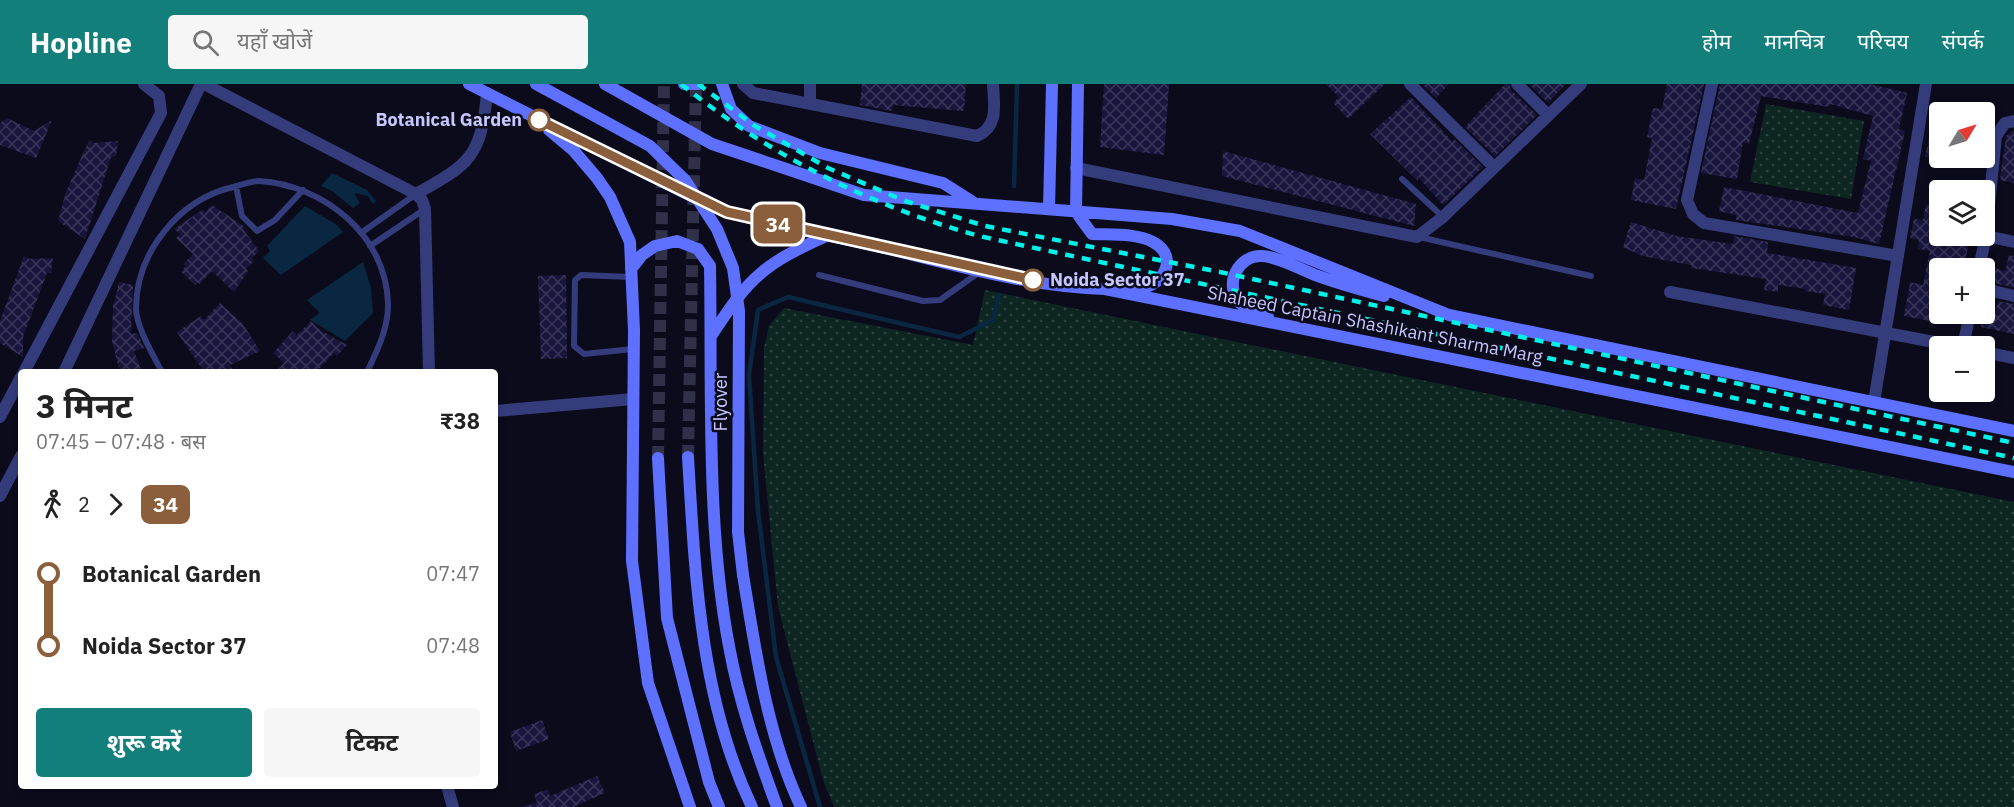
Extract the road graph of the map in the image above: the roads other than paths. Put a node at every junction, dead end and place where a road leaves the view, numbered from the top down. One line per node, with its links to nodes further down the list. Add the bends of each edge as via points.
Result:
1 (144, 84): 59 (street, via 159,96 161,113)
2 (202, 84): 30 (street); 60 (street)
3 (469, 84): 19 (main road)
4 (536, 84): 81 (main road, Flyover, bridge, via 650,146 685,180 717,229 733,268 739,311 738,532 757,660 772,724)
5 (605, 84): 31 (main road, Shaheed Captain Shashikant Sharma Marg, via 712,144 864,195)
6 (684, 84): 7 (main road)
7 (698, 84)
8 (722, 84): 31 (main road, via 731,109 749,126 820,153 943,183)
9 (743, 84): 20 (street, via 753,93)
10 (810, 84): 20 (street)
11 (993, 84): 20 (street, via 994,121 988,131 977,136)
12 (1052, 84): 32 (main road)
13 (1078, 84): 25 (main road)
14 (1410, 84): 24 (street)
15 (1517, 84): 21 (street)
16 (1581, 84): 21 (street)
17 (1712, 84): 42 (street, via 1688,200 1693,214 1704,223)
18 (1926, 84): 42 (street)
19 (487, 93): 22 (main road); 30 (street, via 484,130 473,155 454,173)
20 (810, 104)
21 (1548, 116): 24 (street)
22 (536, 118): 37 (main road, Shaheed Captain Shashikant Sharma Marg, via 709,205); 44 (main road, via 574,152 610,197 630,242)
23 (2014, 120): 27 (street, via 2005,123 1996,136)
24 (1494, 166): 35 (street)
25 (1076, 168): 34 (main road); 38 (street)
26 (1402, 179): 35 (lane)
27 (1992, 180)
28 (236, 186): 29 (lane, via 257,181); 29 (lane, via 242,216 257,231 275,220); 61 (lane, via 179,213 143,266 136,312)
29 (303, 190): 36 (lane, via 324,199)
30 (416, 194): 33 (street); 36 (lane)
31 (975, 203): 32 (main road, Shaheed Captain Shashikant Sharma Marg)
32 (1049, 208): 34 (main road, Shaheed Captain Shashikant Sharma Marg)
33 (425, 209): 41 (lane); 63 (street)
34 (1076, 212): 47 (main road, via 1092,234 1144,238 1158,245 1162,252 1166,267 1153,286); 51 (main road, Shaheed Captain Shashikant Sharma Marg, via 1172,219 1240,231)
35 (1443, 217): 38 (street)
36 (361, 233): 41 (lane)
37 (828, 235): 43 (main road, Shaheed Captain Shashikant Sharma Marg); 54 (main road, via 761,273 741,293)
38 (1417, 237): 46 (lane)
39 (1995, 238): 40 (street)
40 (2014, 242)
41 (370, 246): 62 (lane, via 380,263 388,304 380,342)
42 (1898, 255): 53 (street)
43 (981, 270): 45 (lane, via 940,300 923,301); 47 (main road, Shaheed Captain Shashikant Sharma Marg, via 1070,288)
44 (631, 273): 54 (main road, via 642,255 655,246 677,241 698,249 710,266); 56 (main road); 56 (lane, via 581,275 574,280 574,346 584,354)
45 (819, 275)
46 (1592, 276)
47 (1105, 289): 52 (main road, Shaheed Captain Shashikant Sharma Marg)
48 (1670, 292): 53 (street)
49 (1995, 292): 50 (street)
50 (2014, 296)
51 (1449, 315): 52 (main road, via 1334,282 1271,258 1262,256 1245,261 1234,275 1238,301); 66 (main road, Shaheed Captain Shashikant Sharma Marg)
52 (1294, 327): 73 (main road, Shaheed Captain Shashikant Sharma Marg)
53 (1885, 332): 55 (street); 66 (street)
54 (711, 336): 80 (main road, via 716,551 729,647 752,739)
55 (1929, 341)
56 (634, 349): 65 (main road)
57 (1995, 354): 58 (street)
58 (2014, 358)
59 (26, 369)
60 (65, 369)
61 (161, 369)
62 (368, 369)
63 (429, 369)
64 (18, 383): 68 (street)
65 (633, 399): 67 (street); 77 (main road, via 632,561 647,674)
66 (1874, 402): 69 (main road, Shaheed Captain Shashikant Sharma Marg)
67 (498, 411)
68 (0, 417)
69 (2014, 431)
70 (688, 457): 79 (main road, via 695,589 711,678 738,779)
71 (658, 458): 78 (main road, via 667,618 709,782)
72 (18, 462): 74 (street)
73 (2014, 472)
74 (0, 496)
75 (448, 789): 76 (street)
76 (453, 807)
77 (690, 807)
78 (719, 807)
79 (752, 807)
80 (777, 807)
81 (801, 807)

